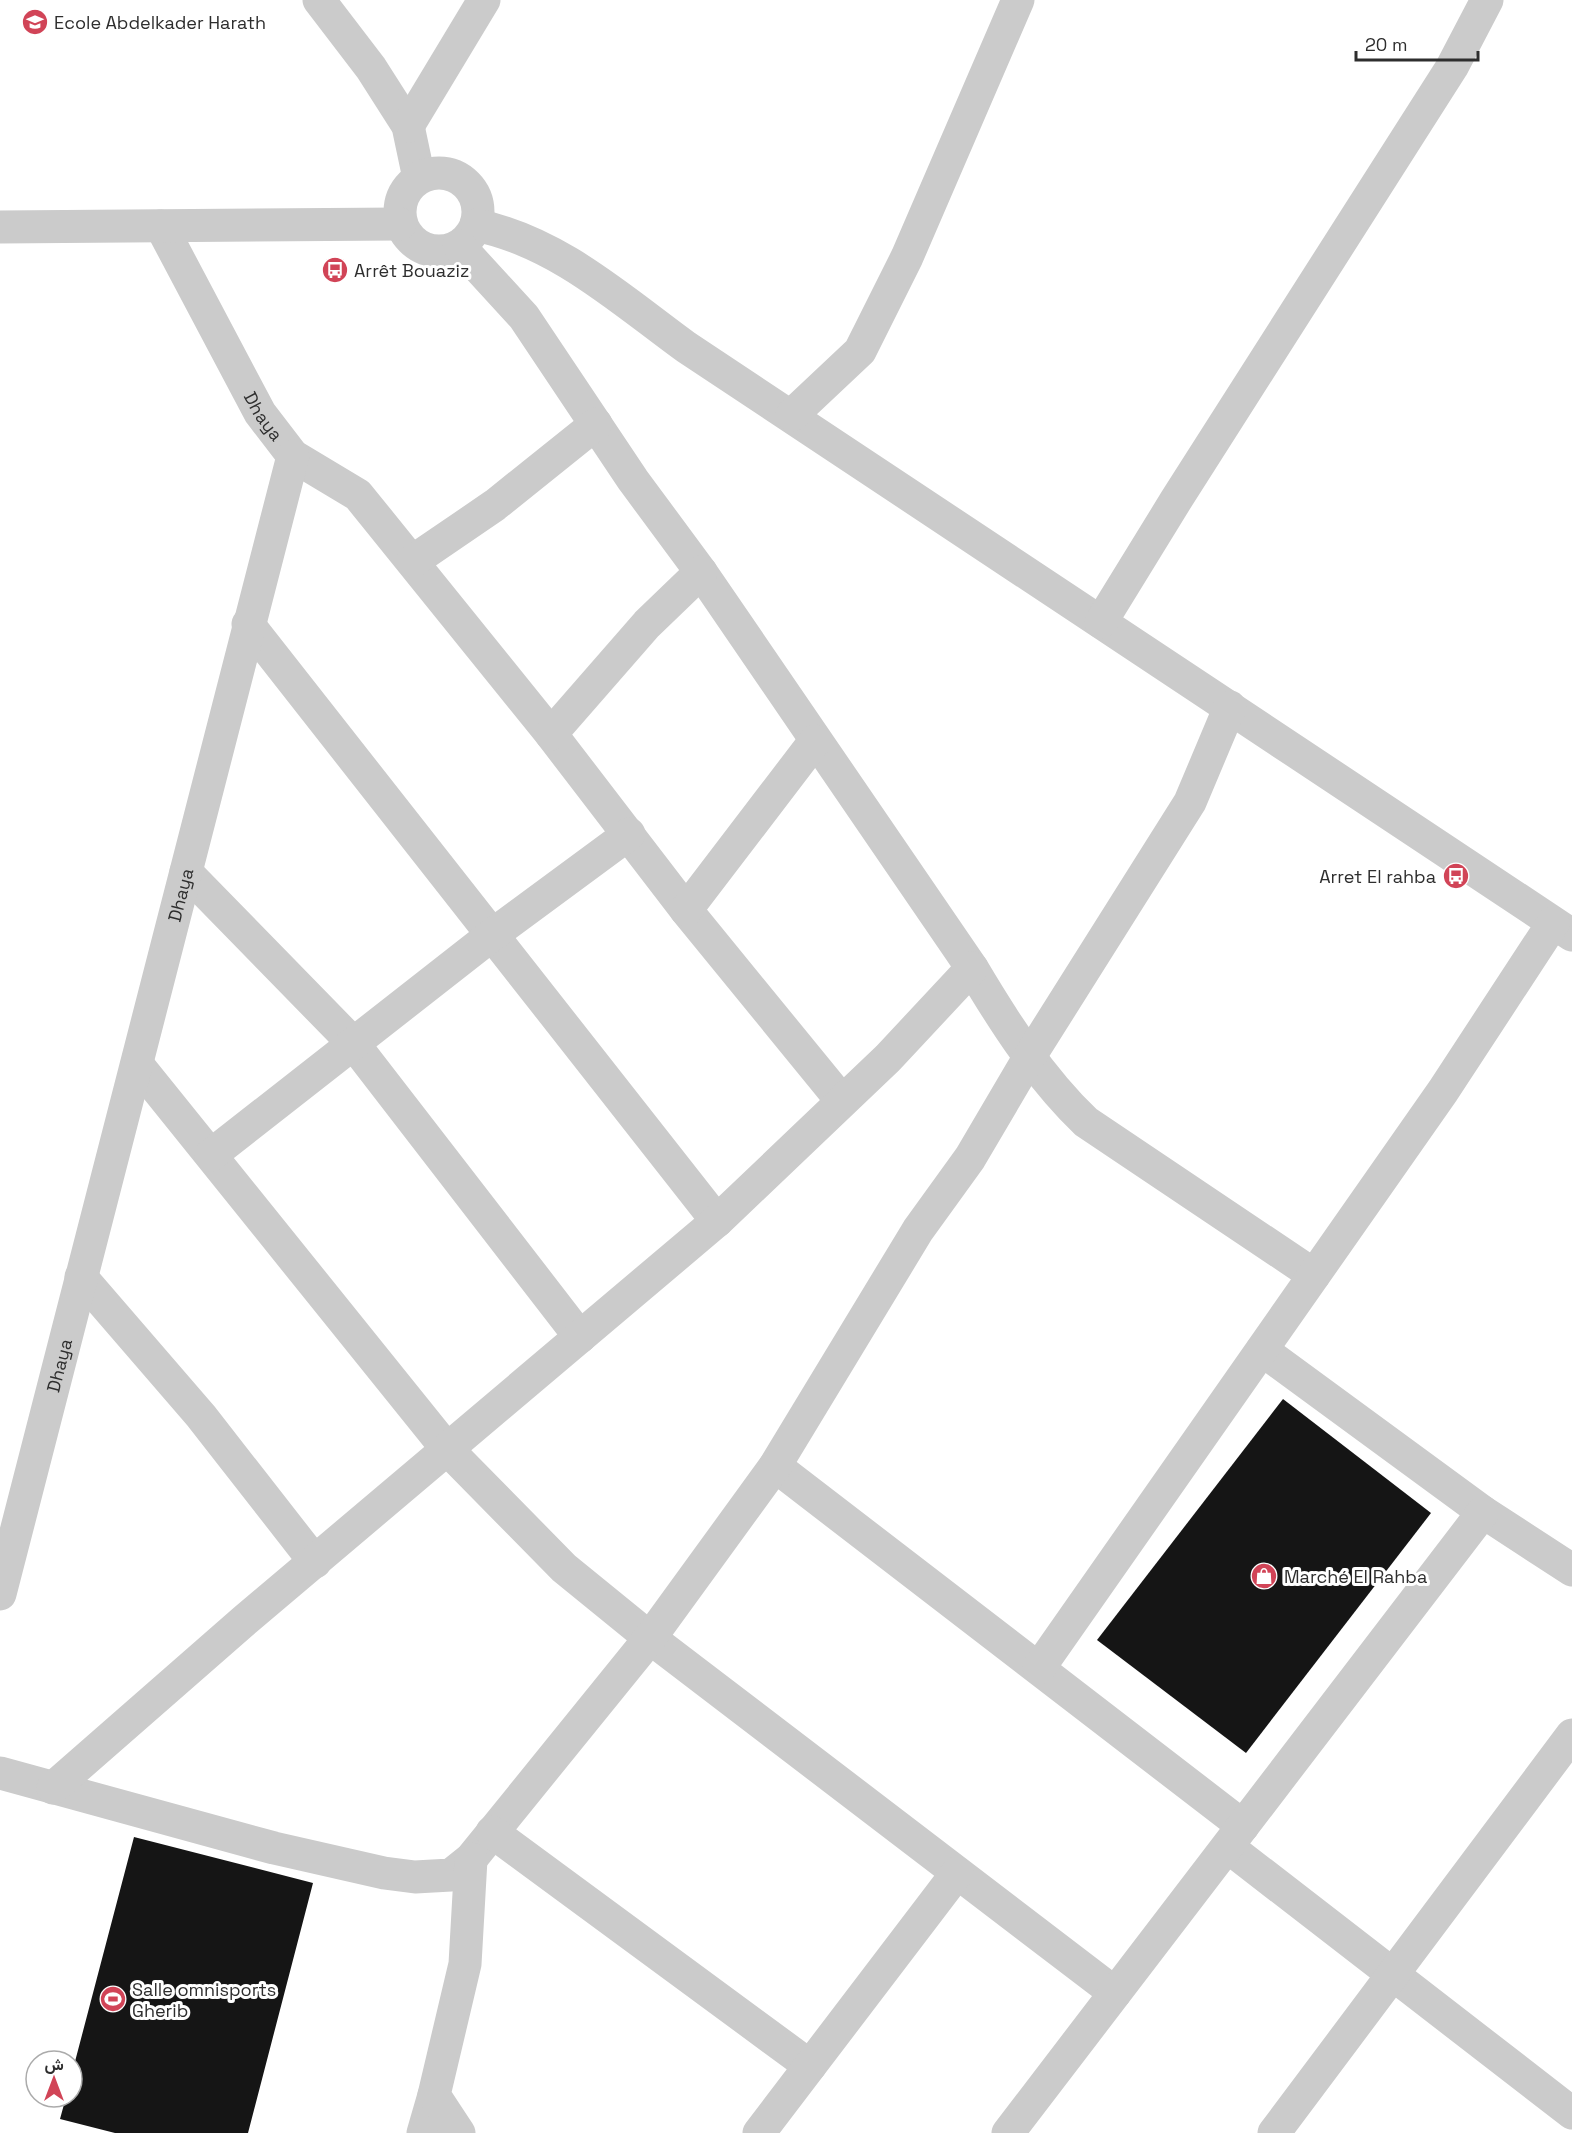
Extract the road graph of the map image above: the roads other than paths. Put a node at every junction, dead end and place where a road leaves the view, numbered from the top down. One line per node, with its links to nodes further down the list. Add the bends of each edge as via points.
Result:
1 (320, 0): 5 (street)
2 (484, 0): 5 (street)
3 (1018, 0): 11 (street, via 907,257 860,351)
4 (1487, 0): 16 (street, via 1452,67)
5 (408, 126): 6 (street)
6 (419, 178): 7 (street, via 407,188 401,202); 10 (street, via 442,173 464,182 477,201)
7 (400, 224): 8 (street); 10 (street, via 412,241 435,251)
8 (161, 226): 9 (street); 13 (street, Dhaya, via 260,413)
9 (0, 227)
10 (468, 236): 11 (street, via 505,231 542,246 596,280 686,347); 12 (street)
11 (792, 415): 16 (street)
12 (596, 424): 14 (street, via 495,505); 15 (street)
13 (293, 456): 14 (street, via 358,495); 17 (street, Dhaya)
14 (412, 561): 19 (street)
15 (701, 572): 19 (street, via 647,624); 20 (street)
16 (1101, 622): 18 (street)
17 (248, 624): 22 (street, Dhaya); 25 (street)
18 (1230, 707): 24 (street); 28 (street, via 1190,802)
19 (550, 734): 21 (street)
20 (815, 741): 23 (street); 26 (street)
21 (629, 834): 23 (street); 25 (street)
22 (186, 872): 27 (street); 29 (street, Dhaya)
23 (686, 910): 30 (street)
24 (1563, 929): 33 (street)
25 (492, 935): 27 (street); 32 (street)
26 (972, 968): 28 (street); 30 (street)
27 (353, 1043): 31 (street); 35 (street)
28 (1030, 1056): 33 (street, via 1058,1095 1086,1122); 38 (street, via 970,1158 918,1230)
29 (136, 1064): 31 (street); 34 (street, Dhaya)
30 (842, 1101): 32 (street)
31 (212, 1155): 37 (street)
32 (717, 1221): 35 (street)
33 (1314, 1275): 36 (street)
34 (81, 1278): 40 (street, via 201,1416); 42 (street, Dhaya)
35 (580, 1337): 37 (street)
36 (1262, 1350): 39 (street); 44 (street)
37 (447, 1449): 40 (street); 43 (street, via 564,1568)
38 (775, 1466): 43 (street); 44 (street)
39 (1483, 1512): 41 (street); 49 (street)
40 (315, 1562): 47 (street)
41 (1572, 1570)
42 (0, 1594)
43 (650, 1638): 48 (street); 51 (street)
44 (1040, 1668): 49 (street)
45 (1572, 1735): 52 (street)
46 (0, 1773): 47 (street)
47 (53, 1788): 50 (street, via 274,1848 384,1873 415,1877 451,1875)
48 (492, 1832): 50 (street); 54 (street)
49 (1235, 1836): 52 (street); 53 (street)
50 (471, 1859): 55 (street, via 465,1964)
51 (957, 1873): 53 (street); 54 (street)
52 (1393, 1974): 56 (street); 61 (street)
53 (1115, 1993): 60 (street)
54 (810, 2066): 59 (street)
55 (435, 2095): 57 (street); 58 (street)
56 (1572, 2112)
57 (423, 2133)
58 (459, 2133)
59 (759, 2133)
60 (1008, 2133)
61 (1274, 2133)

